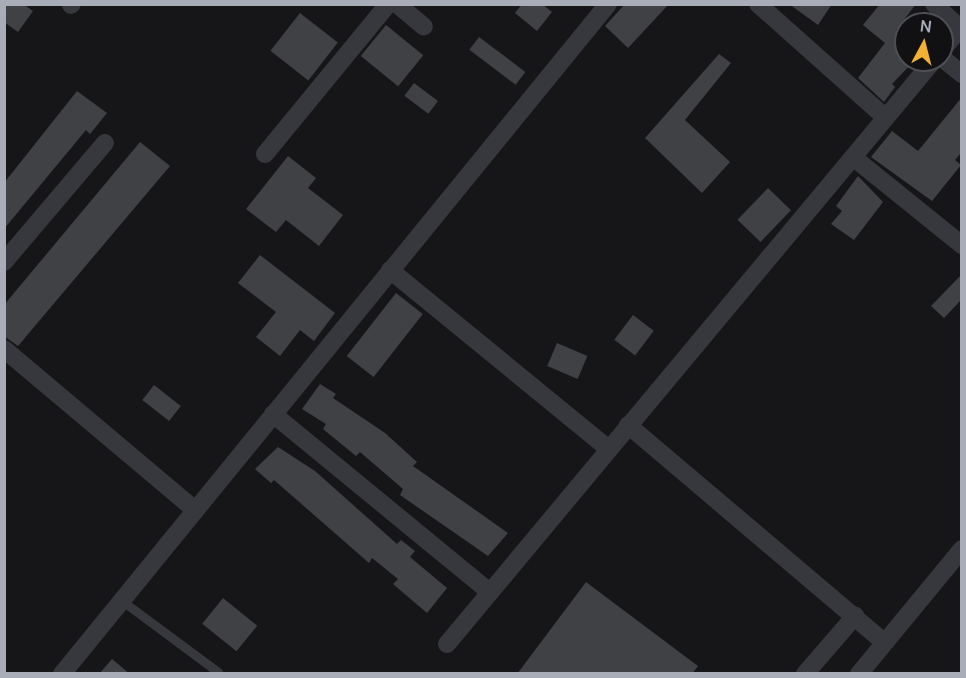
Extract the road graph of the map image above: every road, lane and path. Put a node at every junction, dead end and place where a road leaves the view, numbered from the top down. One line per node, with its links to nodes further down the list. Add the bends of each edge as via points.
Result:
1 (388, 4): 11 (street)
2 (397, 4): 6 (street)
3 (608, 4): 15 (street)
4 (758, 4): 9 (street)
5 (934, 4): 7 (street)
6 (424, 27)
7 (961, 27)
8 (924, 72): 9 (street)
9 (886, 118): 12 (street)
10 (105, 143): 14 (street)
11 (265, 154)
12 (854, 158): 13 (street); 18 (street)
13 (962, 245)
14 (4, 262)
15 (390, 270): 17 (street); 19 (street)
16 (4, 349): 20 (street)
17 (273, 414): 20 (street); 22 (street)
18 (628, 425): 19 (street); 24 (street)
19 (609, 449): 22 (street)
20 (195, 510): 23 (street)
21 (962, 549): 25 (street)
22 (490, 592): 26 (street)
23 (121, 600): 27 (lane); 28 (street)
24 (855, 616): 25 (street); 29 (street)
25 (884, 642): 30 (street)
26 (447, 644)
27 (218, 672)
28 (62, 674)
29 (805, 674)
30 (859, 674)

